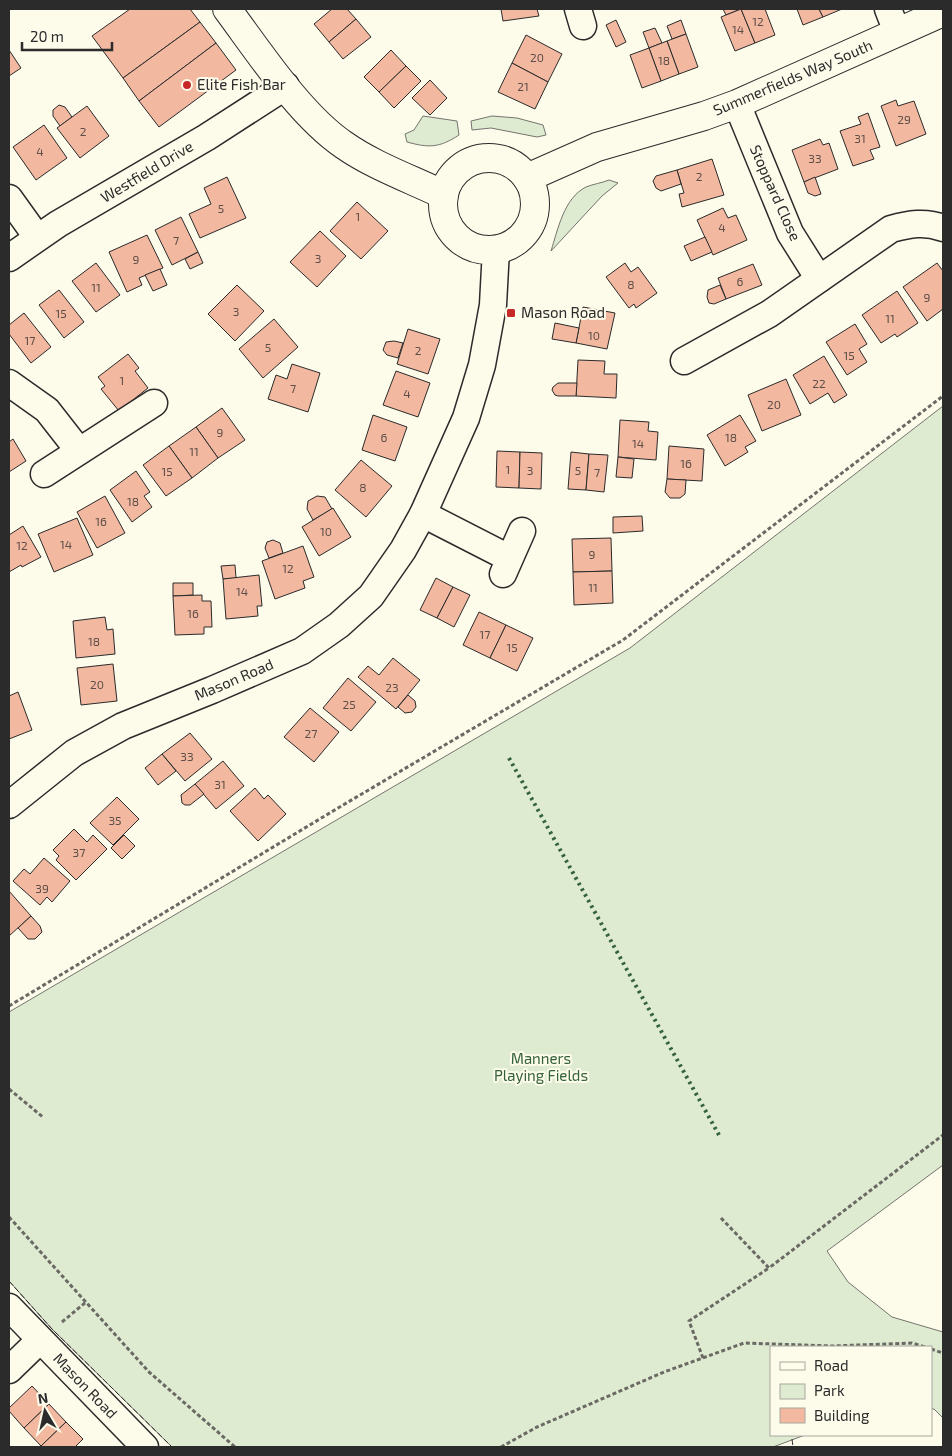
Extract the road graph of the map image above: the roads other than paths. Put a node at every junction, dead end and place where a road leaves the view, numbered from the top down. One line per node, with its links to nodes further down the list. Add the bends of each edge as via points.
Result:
1 (227, 9): 4 (street)
2 (943, 12): 3 (street, Summerfields Way South)
3 (893, 21): 5 (street, Summerfields Way South)
4 (286, 86): 7 (street, via 316,121 344,145); 10 (street, Westfield Drive)
5 (737, 104): 6 (street, Summerfields Way South, via 597,147); 13 (street, Stoppard Close, via 790,233)
6 (527, 178): 7 (street, via 516,166 503,159 472,161 449,180); 11 (street, via 535,195 534,213 527,230 513,243)
7 (444, 195): 11 (street, via 444,212 450,229 462,241 478,248)
8 (9, 198): 10 (street)
9 (943, 228): 13 (street, via 932,224 910,224 891,229)
10 (37, 237): 12 (street, Westfield Drive)
11 (496, 249): 19 (street, Mason Road, via 493,305 482,365 466,418)
12 (9, 258)
13 (819, 278): 14 (street, via 769,314)
14 (684, 362)
15 (9, 383): 17 (street, via 47,410)
16 (154, 403): 17 (street)
17 (79, 451): 18 (street)
18 (44, 474)
19 (423, 514): 20 (street, via 506,567); 21 (street, Mason Road, via 371,596 338,625 293,655 123,726 74,753)
20 (522, 531)
21 (9, 805)
22 (9, 1307): 23 (street, Mason Road)
23 (40, 1340): 24 (street, Mason Road); 25 (street, Mason Road)
24 (9, 1370)
25 (130, 1442)

